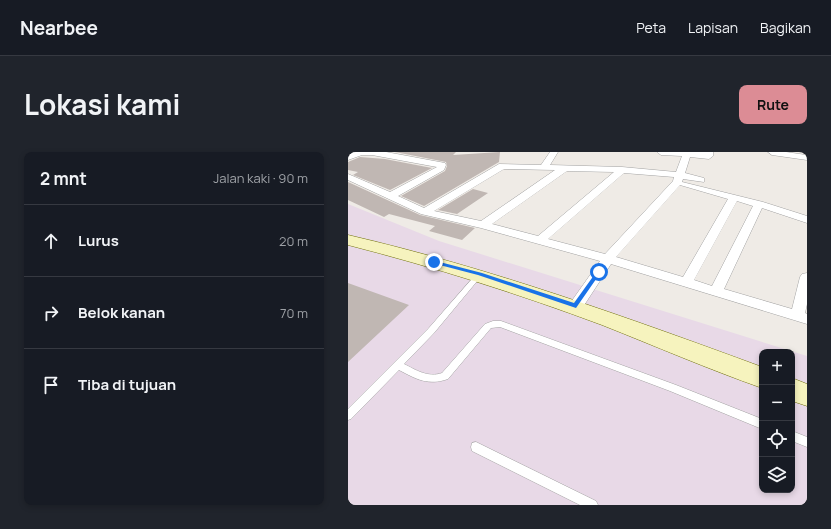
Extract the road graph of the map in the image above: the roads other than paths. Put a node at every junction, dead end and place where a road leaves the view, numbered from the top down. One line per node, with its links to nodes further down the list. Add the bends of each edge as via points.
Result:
1 (554, 152): 9 (street)
2 (661, 152): 5 (street)
3 (772, 152): 7 (street)
4 (382, 153): 6 (street, via 361,152); 15 (street, via 442,166)
5 (687, 154): 8 (street); 13 (street)
6 (348, 157)
7 (806, 158)
8 (708, 160): 14 (street)
9 (544, 167): 10 (street); 18 (street, via 502,166)
10 (565, 168): 11 (street); 20 (street)
11 (622, 170): 13 (street); 22 (street)
12 (348, 177): 15 (street)
13 (678, 178): 14 (street); 23 (street)
14 (701, 184): 16 (street)
15 (390, 196): 18 (street)
16 (734, 198): 17 (street); 26 (street)
17 (759, 204): 19 (street); 27 (street)
18 (425, 212): 20 (street)
19 (807, 220)
20 (483, 225): 22 (street)
21 (348, 240): 24 (main road)
22 (539, 241): 23 (street)
23 (608, 259): 26 (street); 28 (street)
24 (480, 274): 28 (main road); 30 (lane)
25 (807, 277): 29 (street)
26 (686, 283): 27 (street)
27 (716, 291): 29 (street)
28 (581, 298): 31 (main road)
29 (802, 317)
30 (398, 365): 34 (lane); 35 (lane, via 429,379 438,380 445,376 488,326 501,324)
31 (759, 377)
32 (795, 390): 33 (main road)
33 (807, 395)
34 (348, 416)
35 (759, 423)
36 (795, 437): 37 (lane)
37 (807, 442)
38 (476, 447): 39 (lane)
39 (592, 505)

